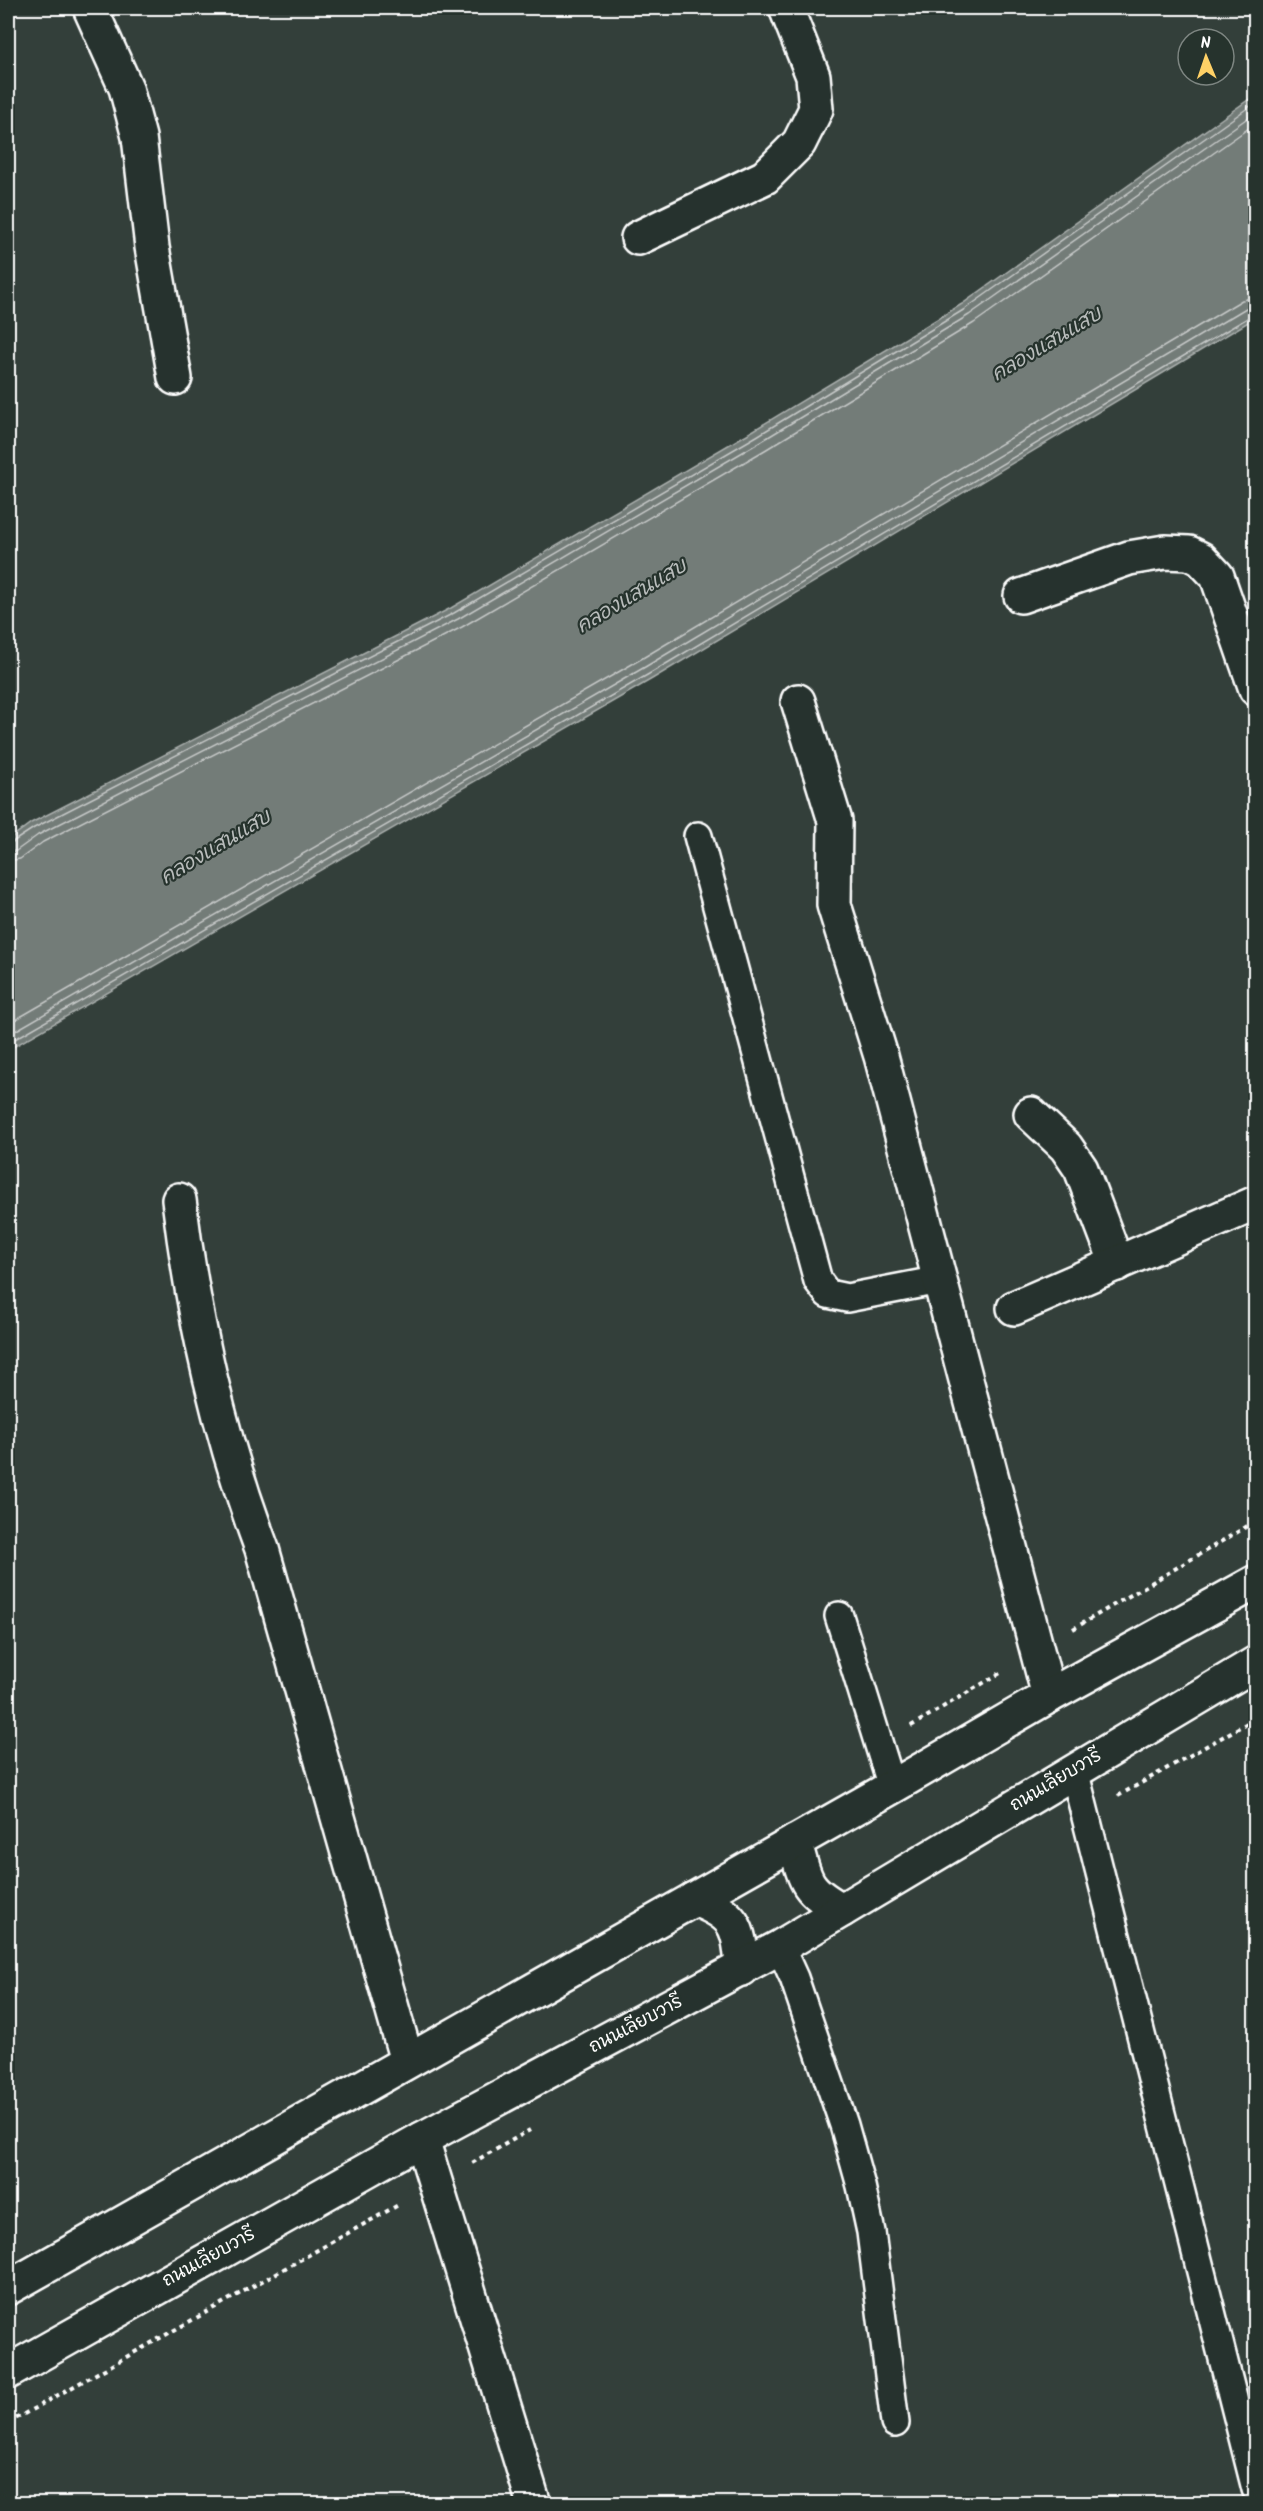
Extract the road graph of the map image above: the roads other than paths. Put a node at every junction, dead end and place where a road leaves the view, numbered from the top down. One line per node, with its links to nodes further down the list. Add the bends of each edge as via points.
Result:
1 (90, 8): 4 (street, via 126,88 139,137 152,247)
2 (786, 8): 3 (street, via 813,76 816,109 799,143 765,177)
3 (638, 238)
4 (175, 378)
5 (1021, 596): 6 (street, via 1129,558 1189,553 1217,576)
6 (1256, 689)
7 (798, 701): 13 (street, via 835,821 834,905 881,1056)
8 (698, 836): 13 (lane, via 818,1281 828,1294 847,1298)
9 (1031, 1114): 12 (street, via 1066,1147 1081,1168)
10 (179, 1200): 26 (street, via 200,1341)
11 (1256, 1203): 12 (street)
12 (1117, 1264): 14 (street)
13 (940, 1280): 18 (street)
14 (1014, 1308)
15 (1256, 1582): 18 (street)
16 (839, 1616): 20 (lane)
17 (1256, 1663): 19 (street, ถนนเลียบวารี)
18 (1049, 1696): 20 (street)
19 (1074, 1770): 23 (street, ถนนเลียบวารี); 31 (lane)
20 (892, 1787): 21 (street)
21 (795, 1842): 22 (street); 23 (street, via 805,1881 820,1899)
22 (693, 1899): 25 (street, via 720,1909 734,1925 741,1946); 26 (street)
23 (842, 1910): 24 (street, ถนนเลียบวารี)
24 (780, 1947): 25 (street, ถนนเลียบวารี); 30 (lane, via 844,2125 861,2186 871,2232)
25 (742, 1968): 27 (street, ถนนเลียบวารี)
26 (407, 2061): 28 (street)
27 (422, 2139): 29 (street, ถนนเลียบวารี); 32 (street)
28 (8, 2288)
29 (8, 2372)
30 (894, 2423)
31 (1256, 2489)
32 (534, 2504)

